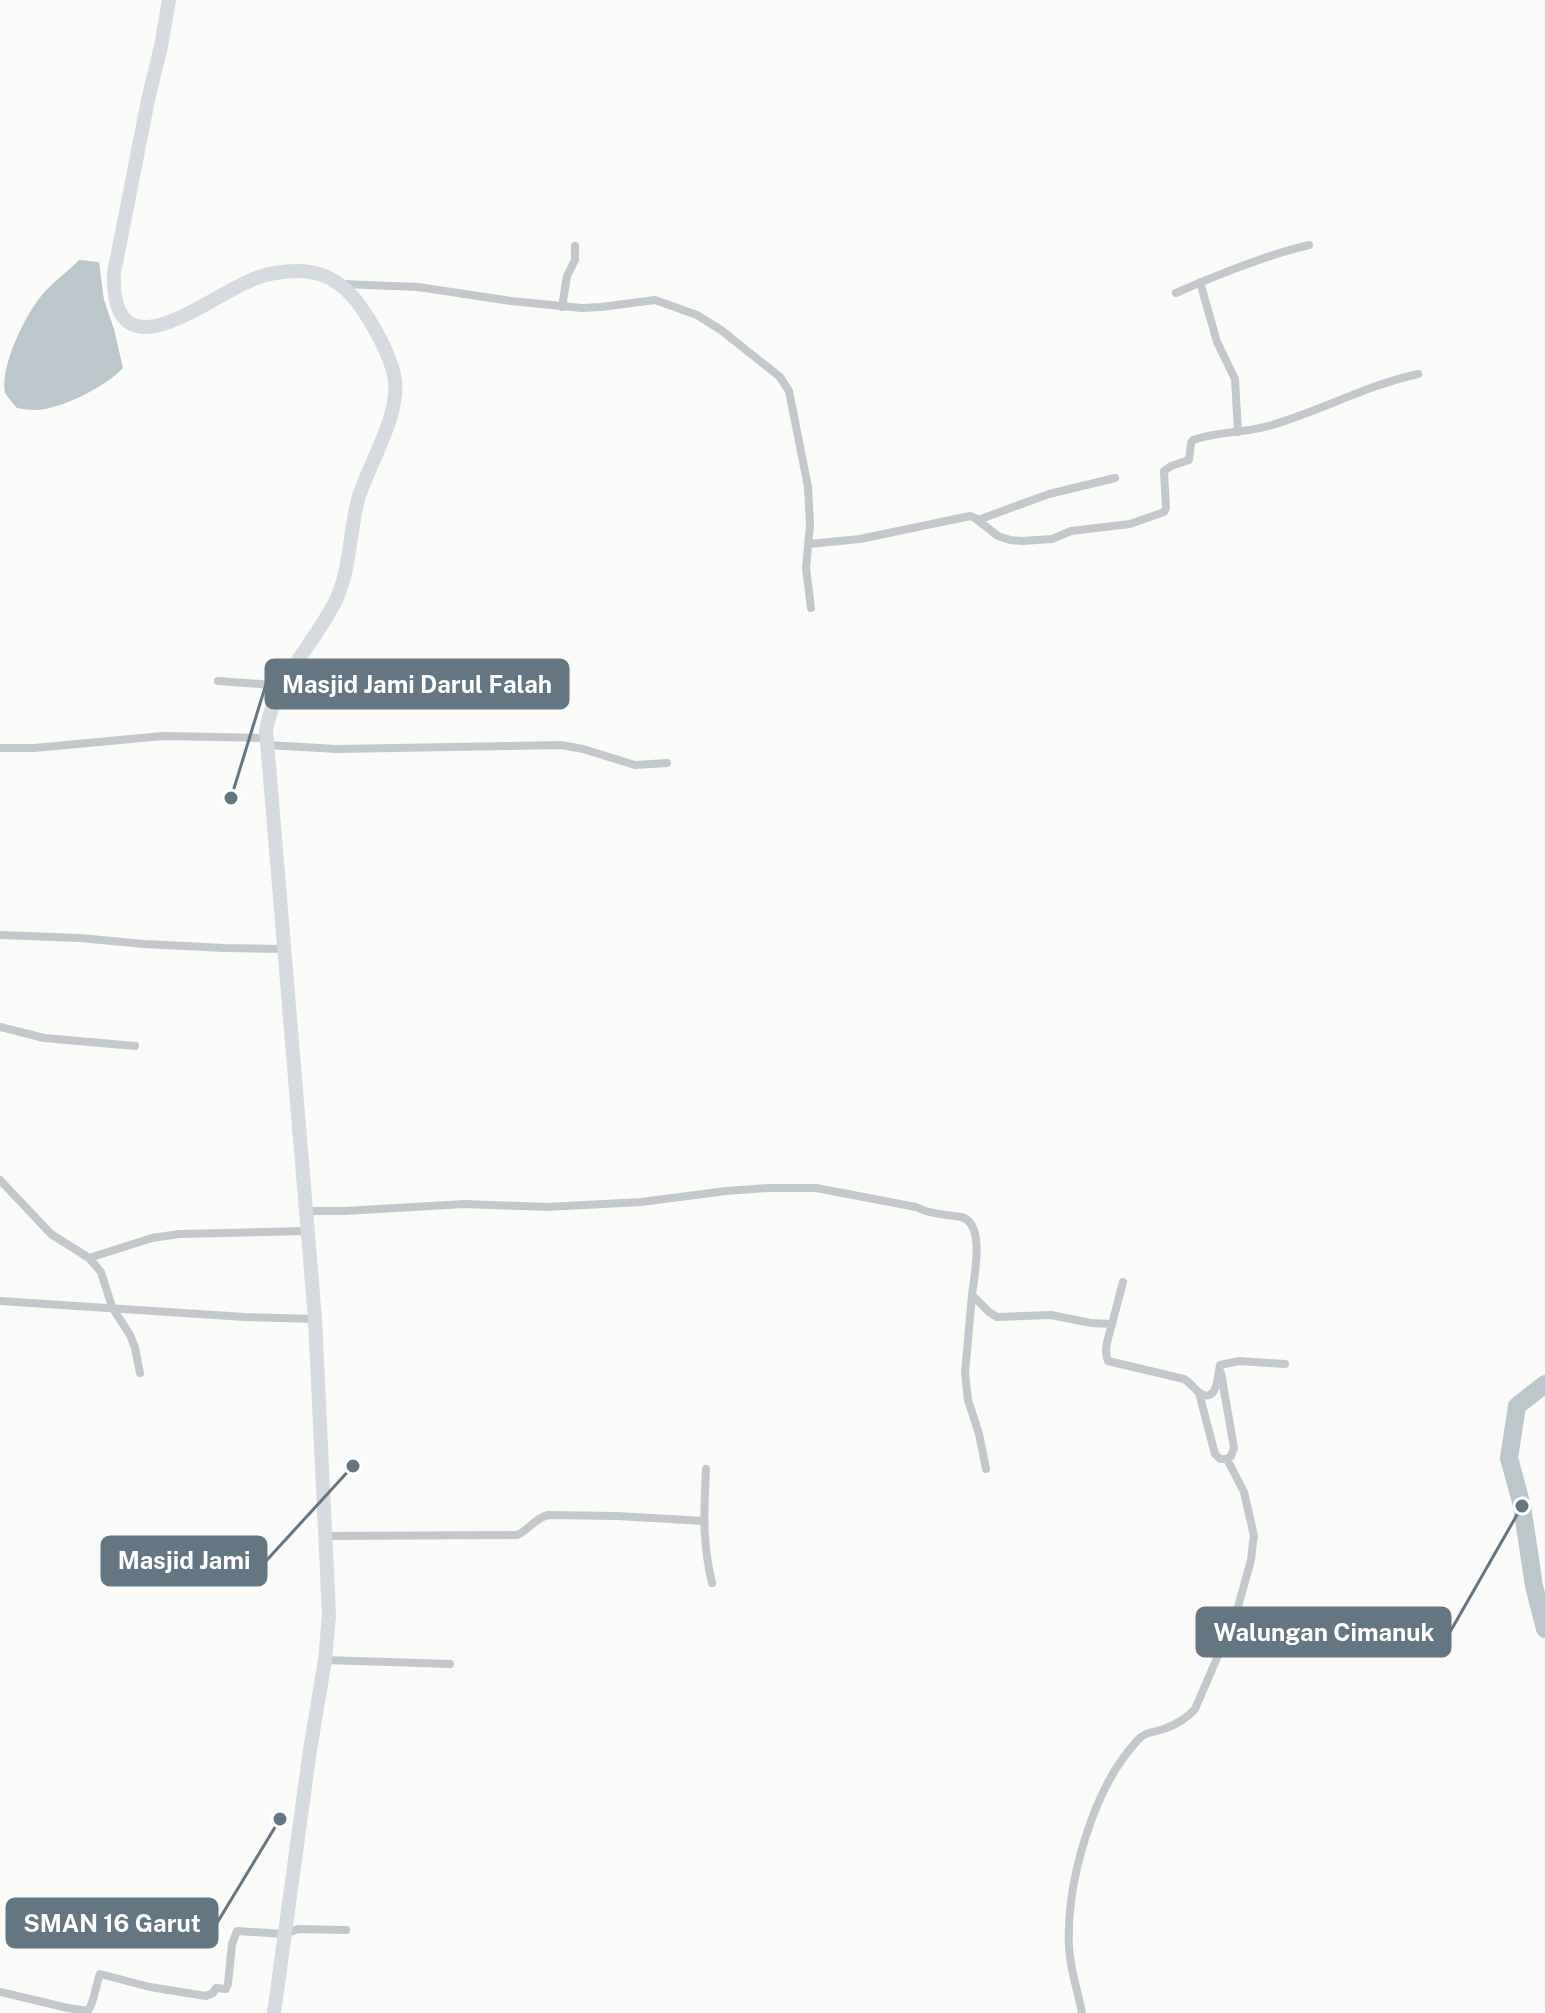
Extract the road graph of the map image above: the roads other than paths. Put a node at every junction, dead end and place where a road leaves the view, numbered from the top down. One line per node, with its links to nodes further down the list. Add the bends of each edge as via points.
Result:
1 (169, 0): 5 (main road, via 114,273 121,315 138,326 162,326 261,275 278,272 315,272)
2 (1309, 245): 4 (street)
3 (575, 246): 7 (street)
4 (1200, 282): 6 (street); 9 (street, via 1217,342 1235,379)
5 (341, 284): 7 (street, via 418,287); 15 (main road, via 385,350 395,381 393,412 359,497 337,597)
6 (1176, 293)
7 (562, 307): 12 (street, via 655,300 670,304 721,330 780,377 789,391 808,487)
8 (1418, 374): 9 (street, via 1273,425)
9 (1238, 432): 11 (street, via 1192,441 1189,460 1164,471 1166,508 1156,516 1022,541 998,536)
10 (1115, 478): 11 (street, via 1049,494)
11 (978, 520): 12 (street, via 972,516)
12 (809, 544): 13 (street)
13 (811, 608)
14 (218, 681): 15 (street)
15 (280, 688): 16 (main road, via 269,714)
16 (266, 742): 17 (street, via 163,736); 18 (street, via 337,749 561,745 635,765); 20 (main road)
17 (0, 748)
18 (667, 763)
19 (0, 935): 20 (street)
20 (284, 949): 24 (main road)
21 (0, 1027): 22 (street, via 44,1038)
22 (135, 1046)
23 (0, 1180): 26 (street, via 51,1234)
24 (306, 1211): 25 (main road); 28 (street, via 465,1204 547,1207 816,1188 968,1220 976,1240)
25 (307, 1231): 26 (street, via 179,1234); 31 (main road)
26 (89, 1258): 30 (street, via 101,1272)
27 (1123, 1282): 32 (street)
28 (972, 1295): 32 (street, via 997,1317 1051,1315); 39 (street, via 965,1373)
29 (0, 1301): 30 (street)
30 (112, 1307): 31 (street); 35 (street, via 130,1335)
31 (315, 1319): 41 (main road)
32 (1112, 1324): 36 (street, via 1108,1361 1184,1379)
33 (1285, 1364): 34 (street)
34 (1220, 1365): 36 (street, via 1213,1393); 37 (street, via 1233,1444)
35 (140, 1373)
36 (1199, 1393): 37 (street, via 1215,1454)
37 (1227, 1459): 49 (street, via 1244,1492 1254,1536 1251,1560 1236,1614 1195,1709 1137,1740 1112,1777 1087,1831 1069,1932)
38 (706, 1469): 40 (street)
39 (986, 1469)
40 (704, 1521): 41 (street, via 548,1515 517,1535); 42 (street)
41 (327, 1536): 43 (main road)
42 (712, 1583)
43 (325, 1660): 44 (street); 46 (main road)
44 (450, 1664)
45 (346, 1930): 46 (street, via 298,1929)
46 (285, 1934): 47 (street, via 237,1931 226,1989 216,1988 206,1996 100,1974 88,2011); 48 (main road)
47 (0, 1992)
48 (274, 2013)
49 (1082, 2013)

